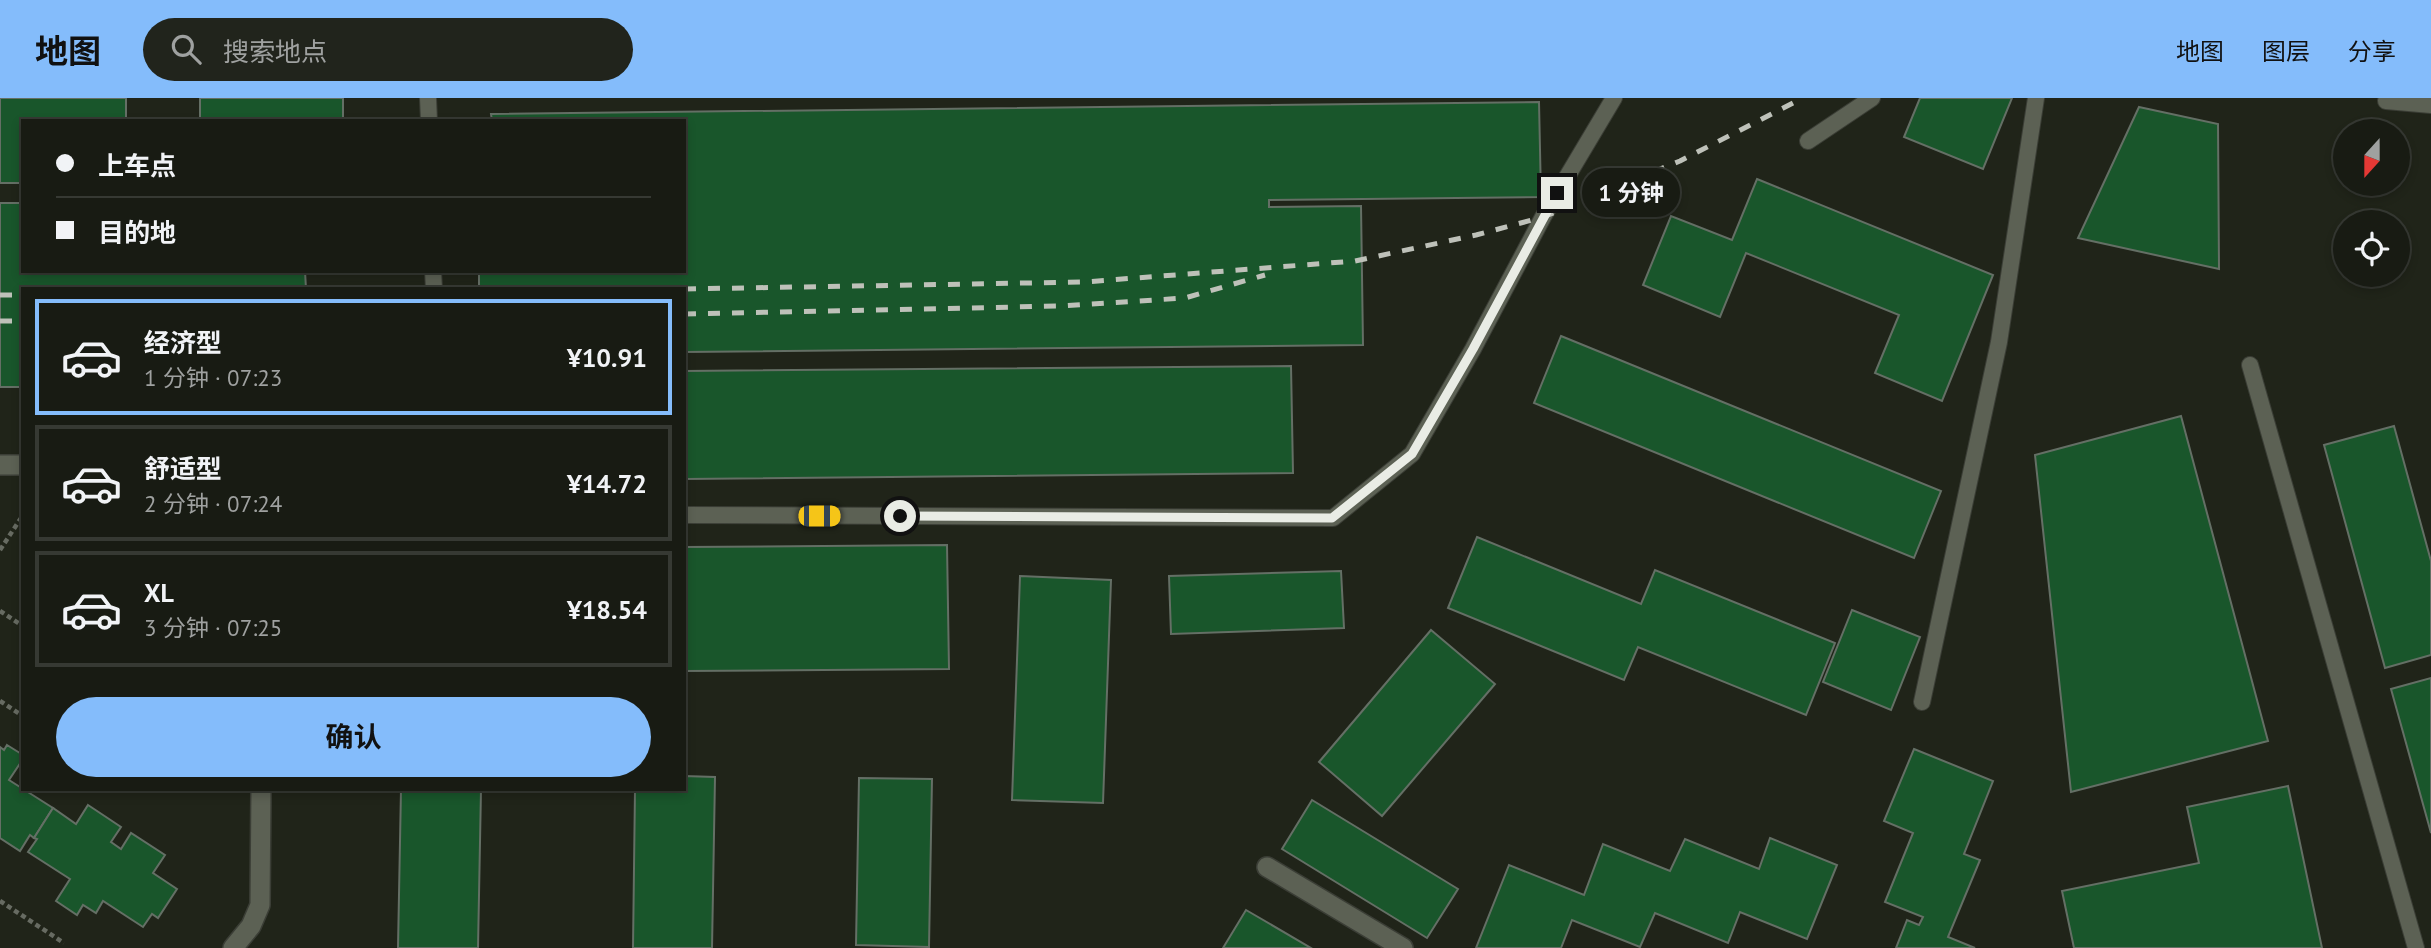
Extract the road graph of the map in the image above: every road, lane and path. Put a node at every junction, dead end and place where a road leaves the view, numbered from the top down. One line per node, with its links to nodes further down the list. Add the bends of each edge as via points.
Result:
1 (428, 98): 7 (lane)
2 (1614, 98): 12 (lane, via 1412,454 1332,518)
3 (1872, 98): 8 (lane)
4 (2036, 98): 18 (lane, via 1999,342)
5 (2386, 101): 6 (lane)
6 (2431, 105)
7 (429, 119)
8 (1808, 141)
9 (2250, 365): 26 (lane)
10 (0, 465): 11 (street)
11 (21, 465)
12 (686, 515)
13 (21, 518): 14 (path)
14 (0, 550)
15 (0, 611): 16 (path)
16 (21, 624)
17 (0, 701): 19 (path)
18 (1922, 702)
19 (21, 715)
20 (261, 791): 24 (street, via 260,905 251,926)
21 (1267, 867): 25 (street)
22 (0, 901): 23 (path)
23 (64, 943)
24 (233, 948)
25 (1403, 948)
26 (2416, 948)

